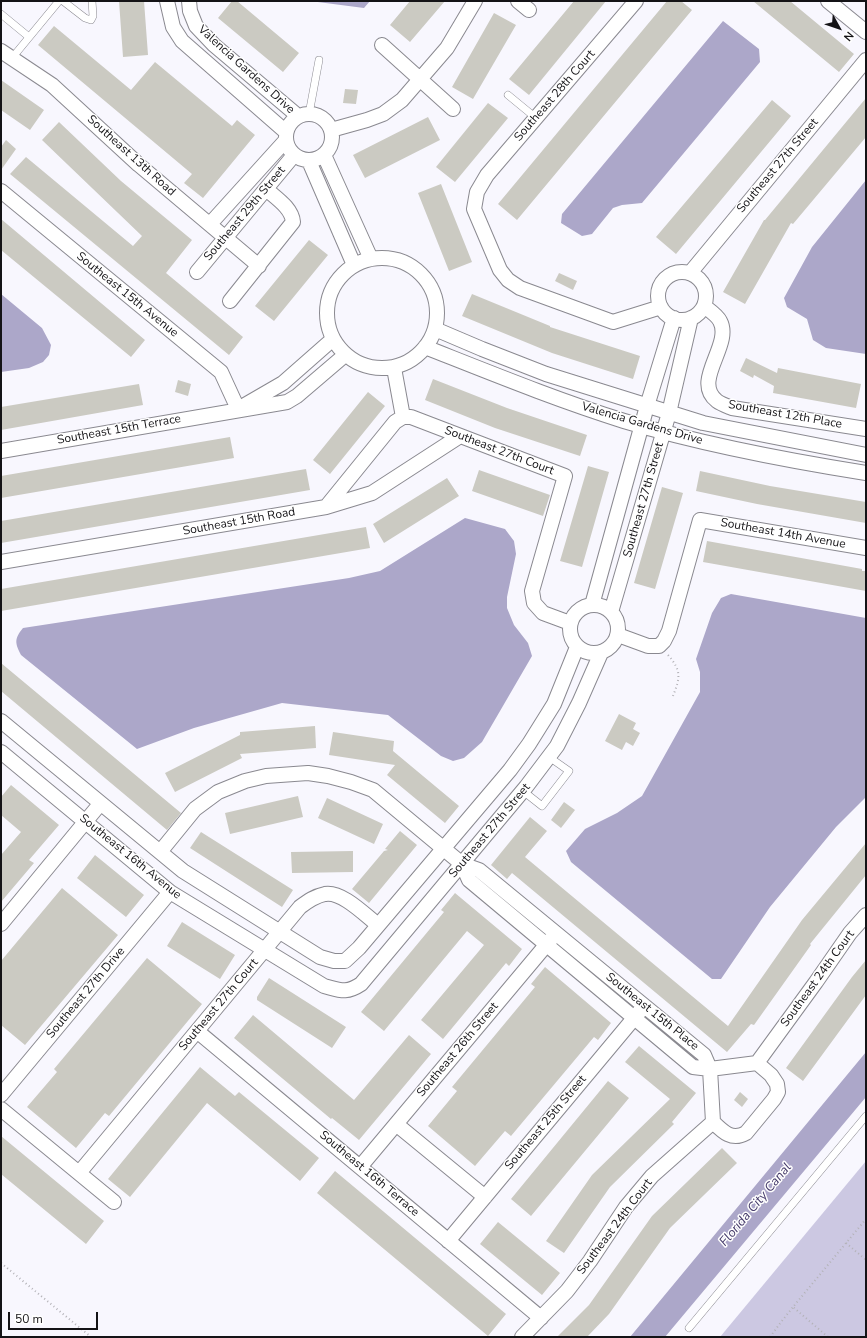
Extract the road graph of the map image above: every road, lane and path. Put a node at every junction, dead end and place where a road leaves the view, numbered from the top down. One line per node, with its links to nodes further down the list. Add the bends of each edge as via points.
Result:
1 (59, 1): 13 (lane)
2 (63, 1): 3 (lane, via 91,20)
3 (92, 1)
4 (167, 1): 24 (street, Valencia Gardens Drive, via 174,26 182,41)
5 (189, 1): 21 (street, Valencia Gardens Drive, via 196,26 214,45)
6 (475, 1): 18 (street, via 447,48)
7 (518, 1): 10 (street)
8 (636, 1): 22 (street, Southeast 28th Court)
9 (828, 1): 12 (street)
10 (529, 10)
11 (1, 14): 13 (lane)
12 (866, 32)
13 (29, 37): 15 (lane)
14 (382, 45): 18 (street)
15 (7, 55): 30 (street, Southeast 13th Road, via 52,85 139,165)
16 (319, 60): 21 (lane)
17 (866, 60): 36 (street, Southeast 27th Street)
18 (420, 79): 20 (street); 23 (street, via 402,100 383,114)
19 (508, 95): 22 (lane)
20 (453, 109)
21 (304, 115): 23 (street, via 317,115 323,118); 24 (street, via 289,125)
22 (536, 118): 39 (street, Southeast 28th Court, via 487,175 477,192 474,209 500,270 508,280 520,288 613,322)
23 (332, 130): 26 (street, via 331,144)
24 (286, 136): 25 (street, via 290,151); 30 (street, Southeast 29th Street)
25 (294, 155): 27 (street); 28 (street, Southeast 29th Street)
26 (324, 155): 27 (street); 32 (street)
27 (309, 161): 33 (street)
28 (266, 189): 31 (street, Southeast 29th Street); 34 (street, via 286,206 293,222)
29 (1, 191): 50 (street, Southeast 15th Avenue, via 221,372)
30 (210, 224): 31 (street, Southeast 13th Road)
31 (226, 238): 34 (street, Southeast 13th Road); 35 (street, Southeast 29th Street)
32 (370, 259): 33 (street); 42 (street, via 387,258 403,262 417,270 428,282 435,296)
33 (354, 265): 43 (street, via 341,276 332,290 327,306 327,323)
34 (258, 266): 37 (street)
35 (197, 272)
36 (690, 272): 38 (street, via 703,282 706,290); 39 (street, via 674,273 667,277 659,291)
37 (230, 301)
38 (704, 306): 41 (street); 54 (street, Southeast 12th Place, via 719,318 723,326 722,340 708,379 710,392 718,402 732,408)
39 (661, 307): 40 (street)
40 (674, 318): 41 (street); 49 (street, Southeast 27th Street)
41 (691, 318): 51 (street, Southeast 27th Street)
42 (435, 329): 44 (street); 49 (street, Valencia Gardens Drive, via 546,374)
43 (333, 339): 45 (street); 47 (street, Southeast 15th Terrace)
44 (425, 348): 46 (street, via 416,357); 53 (street, Valencia Gardens Drive)
45 (345, 355): 46 (street, via 360,364 376,369); 48 (street, Southeast 15th Terrace)
46 (394, 368): 52 (street)
47 (283, 383): 48 (street); 50 (street, Southeast 15th Terrace)
48 (287, 402): 50 (street, Southeast 15th Terrace)
49 (647, 406): 51 (street, Valencia Gardens Drive); 53 (street, Southeast 27th Street)
50 (238, 410): 57 (street, Southeast 15th Terrace)
51 (669, 413): 55 (street, Southeast 27th Street); 58 (street, Valencia Gardens Drive, via 703,423)
52 (403, 417): 56 (street, Southeast 27th Court, via 411,417); 60 (street, via 395,422)
53 (641, 426): 55 (street, Valencia Gardens Drive); 63 (street, Southeast 27th Street)
54 (866, 429)
55 (664, 432): 59 (street, Valencia Gardens Drive, via 773,458); 64 (street, Southeast 27th Street)
56 (460, 436): 60 (street, Southeast 15th Road, via 372,493); 67 (street, Southeast 27th Court, via 565,476 532,591 534,603 543,613)
57 (1, 451)
58 (866, 455)
59 (866, 474)
60 (326, 507): 62 (street, Southeast 15th Road)
61 (866, 548): 68 (street, Southeast 14th Avenue, via 700,520 664,641 659,646 648,646)
62 (1, 562)
63 (599, 578): 64 (street); 65 (street, Southeast 27th Street)
64 (619, 584): 66 (street, Southeast 27th Street)
65 (592, 605): 66 (street, via 599,605); 67 (street, via 578,610)
66 (611, 612): 68 (street, via 618,622)
67 (570, 623): 69 (street, via 570,636)
68 (618, 635): 71 (street, via 614,643)
69 (577, 647): 71 (street, via 588,653); 79 (street, Southeast 27th Street, via 554,704 529,744)
70 (665, 651): 72 (path, via 677,669 679,680)
71 (601, 653): 75 (street, Southeast 27th Street, via 580,703)
72 (673, 696)
73 (1, 721): 77 (street, Southeast 16th Avenue)
74 (1, 752): 78 (street, Southeast 16th Avenue)
75 (549, 757): 76 (street, Southeast 27th Street); 76 (lane, via 569,771 542,806)
76 (523, 791): 81 (street, Southeast 27th Street)
77 (100, 804): 78 (street); 80 (street, Southeast 16th Avenue)
78 (85, 822): 82 (street, Southeast 16th Avenue); 84 (street)
79 (443, 848): 80 (street, via 374,790 328,776 308,773 266,776 218,792 195,809); 81 (street); 85 (street, Southeast 27th Street)
80 (160, 852): 86 (street, Southeast 16th Avenue, via 182,871)
81 (462, 864): 87 (street, Southeast 15th Place, via 479,870); 88 (street, Southeast 15th Place, via 469,880); 91 (street, Southeast 27th Street, via 361,984)
82 (170, 892): 89 (street, Southeast 16th Avenue); 97 (street, Southeast 27th Drive)
83 (866, 915): 95 (street, Southeast 24th Court, via 850,933)
84 (1, 924)
85 (378, 925): 86 (street, Southeast 27th Court, via 340,896 326,894 314,897 300,907); 90 (street, Southeast 27th Street)
86 (280, 931): 89 (street, Southeast 27th Court); 90 (street, Southeast 16th Avenue, via 320,957)
87 (556, 933): 88 (street, Southeast 26th Street); 92 (street, Southeast 15th Place)
88 (547, 945): 93 (street, Southeast 15th Place); 101 (street, Southeast 26th Street)
89 (265, 950): 91 (street, Southeast 16th Avenue, via 324,986); 94 (street, Southeast 27th Court)
90 (345, 961)
91 (352, 990)
92 (645, 1006): 93 (street, Southeast 25th Street); 96 (street, Southeast 15th Place, via 704,1055)
93 (634, 1018): 96 (street, Southeast 15th Place, via 693,1067); 104 (street, Southeast 25th Street)
94 (198, 1031): 102 (street, Southeast 16th Terrace); 103 (street, Southeast 27th Court)
95 (757, 1063): 96 (street); 100 (street, via 778,1084 778,1092 774,1099 746,1133 740,1136 723,1132)
96 (710, 1069): 100 (street)
97 (1, 1095)
98 (1, 1109): 103 (street)
99 (866, 1116): 113 (lane)
100 (713, 1122): 112 (street, Southeast 24th Court, via 652,1176 626,1207 567,1291)
101 (396, 1124): 102 (street, Southeast 26th Street); 104 (street)
102 (360, 1167): 107 (street, Southeast 16th Terrace)
103 (78, 1173): 105 (street)
104 (485, 1197): 107 (street, Southeast 25th Street)
105 (114, 1202)
106 (866, 1219): 108 (path)
107 (448, 1241): 112 (street, Southeast 16th Terrace)
108 (846, 1244): 109 (path); 111 (path)
109 (866, 1260)
110 (1, 1263): 114 (path)
111 (793, 1308): 116 (path); 117 (path)
112 (541, 1318): 115 (street, Southeast 24th Court)
113 (689, 1328)
114 (91, 1337)
115 (522, 1337)
116 (770, 1337)
117 (828, 1337)

